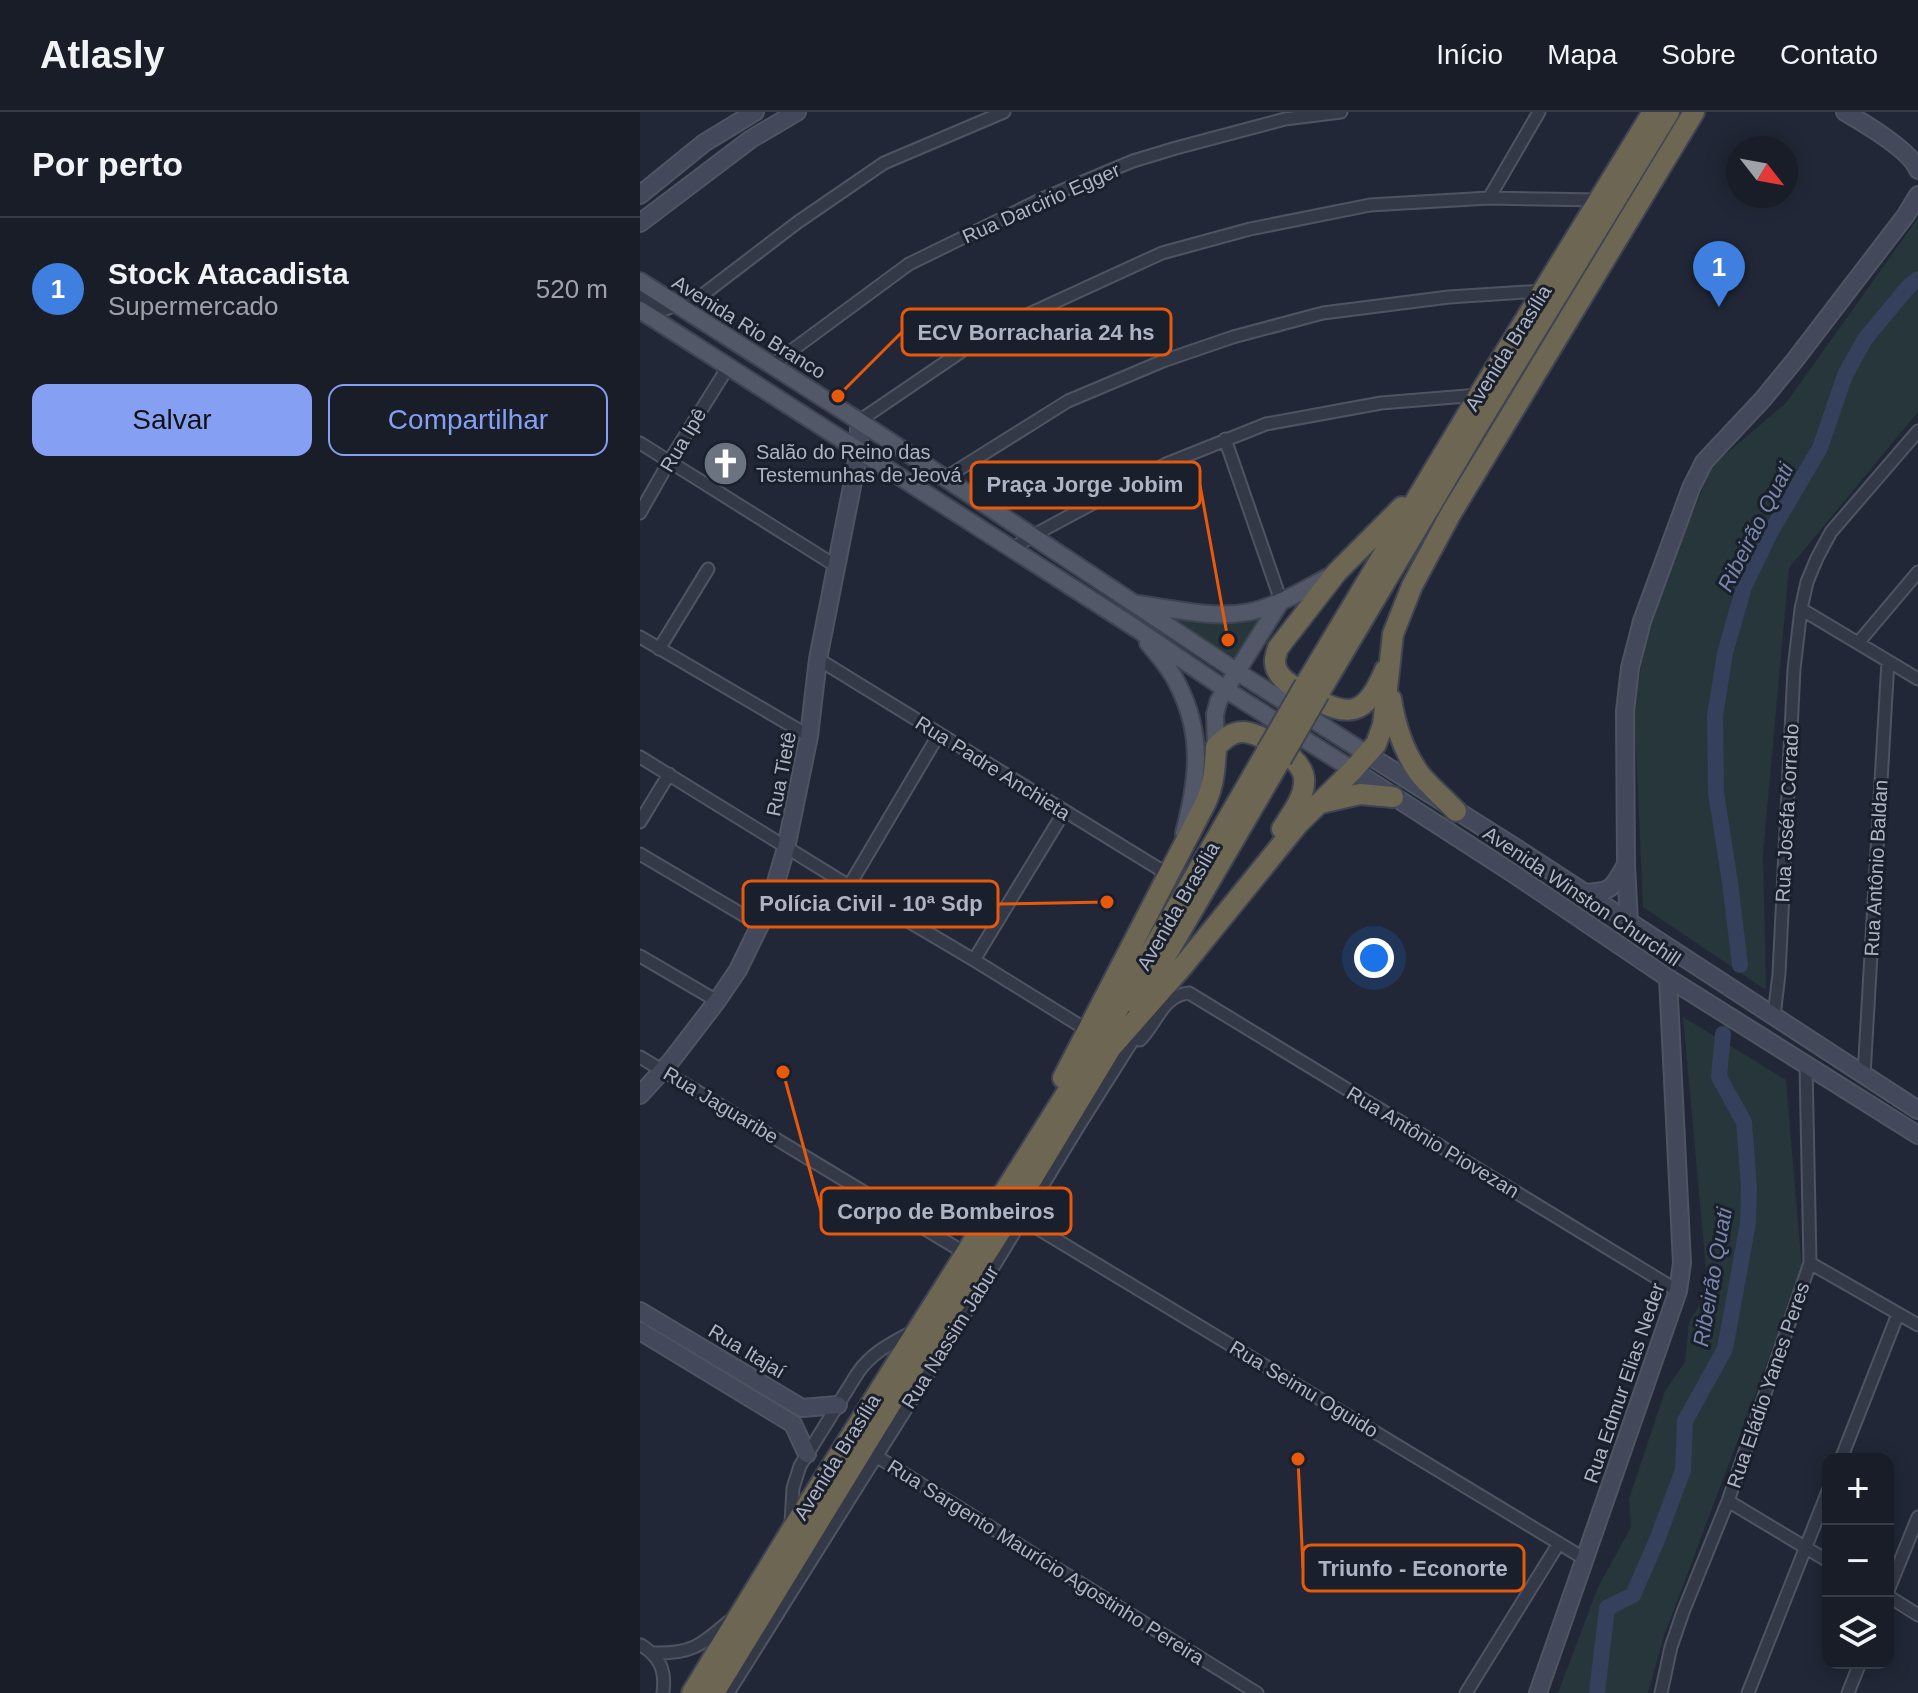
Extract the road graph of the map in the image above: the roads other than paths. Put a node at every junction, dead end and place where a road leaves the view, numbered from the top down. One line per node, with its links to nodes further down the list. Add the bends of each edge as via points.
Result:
1 (797, 112): 10 (street)
2 (1004, 112): 20 (street, via 884,163)
3 (1341, 112): 23 (street, Rua Darcirio Egger, via 1285,119 1163,152 1042,199 909,264)
4 (1539, 112): 14 (street)
5 (1653, 112): 15 (highway, Avenida Brasília)
6 (1669, 112): 27 (highway, Avenida Brasília)
7 (1694, 112): 22 (highway)
8 (1845, 112): 11 (street, via 1903,152)
9 (748, 116): 10 (street); 12 (street, via 704,143)
10 (751, 139): 16 (street)
11 (1918, 170)
12 (640, 195)
13 (1918, 195): 71 (street, via 1795,360 1704,462 1691,488 1630,668 1625,711)
14 (1489, 198): 15 (street); 26 (street, via 1370,205 1162,253 990,332)
15 (1599, 200): 18 (highway, Avenida Brasília)
16 (640, 223)
17 (640, 281): 20 (main road, Avenida Rio Branco)
18 (1542, 291): 25 (highway, Avenida Brasília); 33 (street, via 1323,313 1233,337 1068,401)
19 (640, 295): 20 (street, via 666,309)
20 (680, 307): 23 (main road, Avenida Rio Branco)
21 (640, 310): 24 (main road)
22 (1548, 354): 27 (highway); 51 (highway, via 1412,586 1393,634)
23 (772, 365): 26 (main road, Avenida Rio Branco)
24 (728, 367): 31 (main road); 32 (street, Rua Ipê)
25 (1479, 395): 29 (street, via 1381,403 1266,424); 34 (highway, Avenida Brasília)
26 (859, 421): 31 (street, Rua Tietê); 33 (main road, Avenida Rio Branco)
27 (1479, 424): 55 (highway, Avenida Brasília)
28 (1918, 431): 44 (street, Rua Joséfa Corrado, via 1831,532 1807,582)
29 (1225, 439): 36 (street, via 1166,464); 42 (street)
30 (640, 443): 32 (street)
31 (859, 451): 37 (main road); 38 (street, Rua Tietê)
32 (670, 460): 35 (street, Rua Ipê); 38 (street)
33 (945, 478): 36 (main road, Avenida Rio Branco)
34 (1429, 478): 40 (highway); 55 (highway, Avenida Brasília)
35 (640, 513)
36 (1032, 536): 37 (street); 43 (main road, Avenida Rio Branco)
37 (1012, 549): 45 (main road)
38 (836, 566): 49 (street, Rua Tietê)
39 (708, 569): 48 (street)
40 (1337, 572): 42 (main road); 51 (highway, via 1278,648 1278,672 1289,684 1345,711 1366,702)
41 (1918, 572): 47 (street)
42 (1281, 601): 43 (main road, via 1233,614); 52 (main road)
43 (1133, 603): 52 (main road, Avenida Rio Branco)
44 (1801, 609): 47 (street); 84 (street, Rua Joséfa Corrado)
45 (1137, 629): 54 (main road); 72 (main road, via 1176,680 1195,738 1197,774)
46 (640, 637): 48 (street)
47 (1858, 643): 50 (street)
48 (659, 649): 57 (street)
49 (818, 659): 56 (street, Rua Padre Anchieta); 57 (street, Rua Tietê)
50 (1888, 661): 53 (street); 90 (street, Rua Antônio Baldan)
51 (1389, 669): 59 (highway, via 1383,725); 66 (highway, via 1393,714 1404,745 1419,773)
52 (1236, 671): 54 (main road); 59 (main road, Avenida Winston Churchill)
53 (1918, 679)
54 (1225, 689): 58 (main road, via 1215,714); 62 (main road, Avenida Winston Churchill)
55 (1312, 689): 60 (highway, Avenida Brasília, bridge)
56 (939, 734): 67 (street, Rua Padre Anchieta); 74 (street)
57 (809, 736): 69 (street, Rua Tietê)
58 (1216, 747): 72 (highway, via 1212,788); 73 (highway, via 1232,734 1252,733 1293,758 1302,770 1300,797)
59 (1367, 754): 62 (highway); 66 (street, Avenida Winston Churchill)
60 (1274, 755): 86 (highway, Avenida Brasília); 94 (highway, Avenida Brasília)
61 (640, 757): 63 (street)
62 (1353, 770): 64 (street, Avenida Winston Churchill); 65 (highway)
63 (669, 774): 68 (street); 69 (street)
64 (1393, 797): 65 (highway, via 1360,794); 81 (street, Avenida Winston Churchill)
65 (1317, 804): 73 (highway)
66 (1456, 811): 75 (street, Avenida Winston Churchill)
67 (1064, 812): 72 (street, Rua Padre Anchieta); 79 (street)
68 (640, 822)
69 (786, 848): 74 (street); 77 (street, Rua Tietê)
70 (640, 854): 77 (street)
71 (1626, 865): 75 (street, via 1604,892); 76 (street)
72 (1170, 871): 85 (highway)
73 (1255, 878): 80 (highway)
74 (849, 886): 79 (street)
75 (1584, 893): 76 (street, Avenida Winston Churchill)
76 (1629, 923): 84 (street, Avenida Winston Churchill)
77 (760, 925): 83 (street, Rua Tietê)
78 (640, 956): 83 (street)
79 (974, 960): 85 (street)
80 (1176, 973): 82 (street); 86 (highway)
81 (1668, 978): 88 (street, Avenida Winston Churchill); 98 (street, Rua Edmur Elias Neder, via 1682,1263)
82 (1189, 993): 86 (street, Rua Nassim Jabur, via 1172,997 1144,1036); 98 (street, Rua Antônio Piovezan)
83 (717, 1001): 89 (street, Rua Tietê)
84 (1774, 1016): 90 (street, Avenida Winston Churchill)
85 (1087, 1030): 94 (highway)
86 (1120, 1047): 95 (street, Rua Nassim Jabur); 105 (highway, Avenida Brasília)
87 (640, 1057): 89 (street, Rua Jaguaribe)
88 (1806, 1065): 93 (street, Avenida Winston Churchill); 97 (street, Rua Eládio Yanes Peres)
89 (663, 1070): 91 (street, Rua Tietê); 96 (street, Rua Jaguaribe)
90 (1864, 1075): 92 (street, Avenida Winston Churchill)
91 (640, 1095)
92 (1918, 1110)
93 (1918, 1135)
94 (1008, 1185): 96 (highway, Avenida Brasília)
95 (1022, 1219): 110 (street, Rua Nassim Jabur); 115 (street, Rua Seimu Oguido)
96 (965, 1253): 102 (highway, Avenida Brasília)
97 (1810, 1263): 100 (street); 111 (street, Rua Eládio Yanes Peres)
98 (1678, 1291): 118 (street, Rua Edmur Elias Neder)
99 (640, 1311): 106 (street, Rua Itajaí)
100 (1898, 1314): 101 (street); 108 (street)
101 (1918, 1325)
102 (918, 1329): 104 (street, via 867,1360); 114 (highway, Avenida Brasília)
103 (640, 1331): 107 (street, Rua Itajaí)
104 (838, 1405): 106 (street); 109 (street)
105 (890, 1405): 110 (highway); 129 (highway, Avenida Brasília)
106 (802, 1408): 107 (street)
107 (793, 1424): 109 (street)
108 (1843, 1453)
109 (807, 1454): 114 (street, via 793,1488)
110 (876, 1456): 123 (street, Rua Nassim Jabur); 131 (street, Rua Sargento Maurício Agostinho Pereira)
111 (1728, 1501): 116 (street); 134 (street, Rua Eládio Yanes Peres, via 1683,1612)
112 (1822, 1507): 116 (street)
113 (1918, 1517): 119 (street)
114 (791, 1531): 121 (highway, Avenida Brasília)
115 (1559, 1543): 118 (street, Rua Seimu Oguido); 132 (street)
116 (1806, 1548): 117 (street); 135 (street)
117 (1822, 1557)
118 (1585, 1559): 133 (street, Rua Edmur Elias Neder)
119 (1894, 1579)
120 (1892, 1597): 122 (street)
121 (744, 1609): 125 (street, via 690,1650); 128 (highway, Avenida Brasília)
122 (1918, 1615)
123 (763, 1639): 129 (highway); 130 (street, Rua Nassim Jabur)
124 (641, 1645): 125 (street)
125 (653, 1653): 127 (street, via 663,1673)
126 (1858, 1669): 136 (street)
127 (663, 1693)
128 (692, 1693)
129 (714, 1693)
130 (728, 1693)
131 (1257, 1693)
132 (1466, 1693)
133 (1538, 1693)
134 (1661, 1693)
135 (1748, 1693)
136 (1848, 1693)

